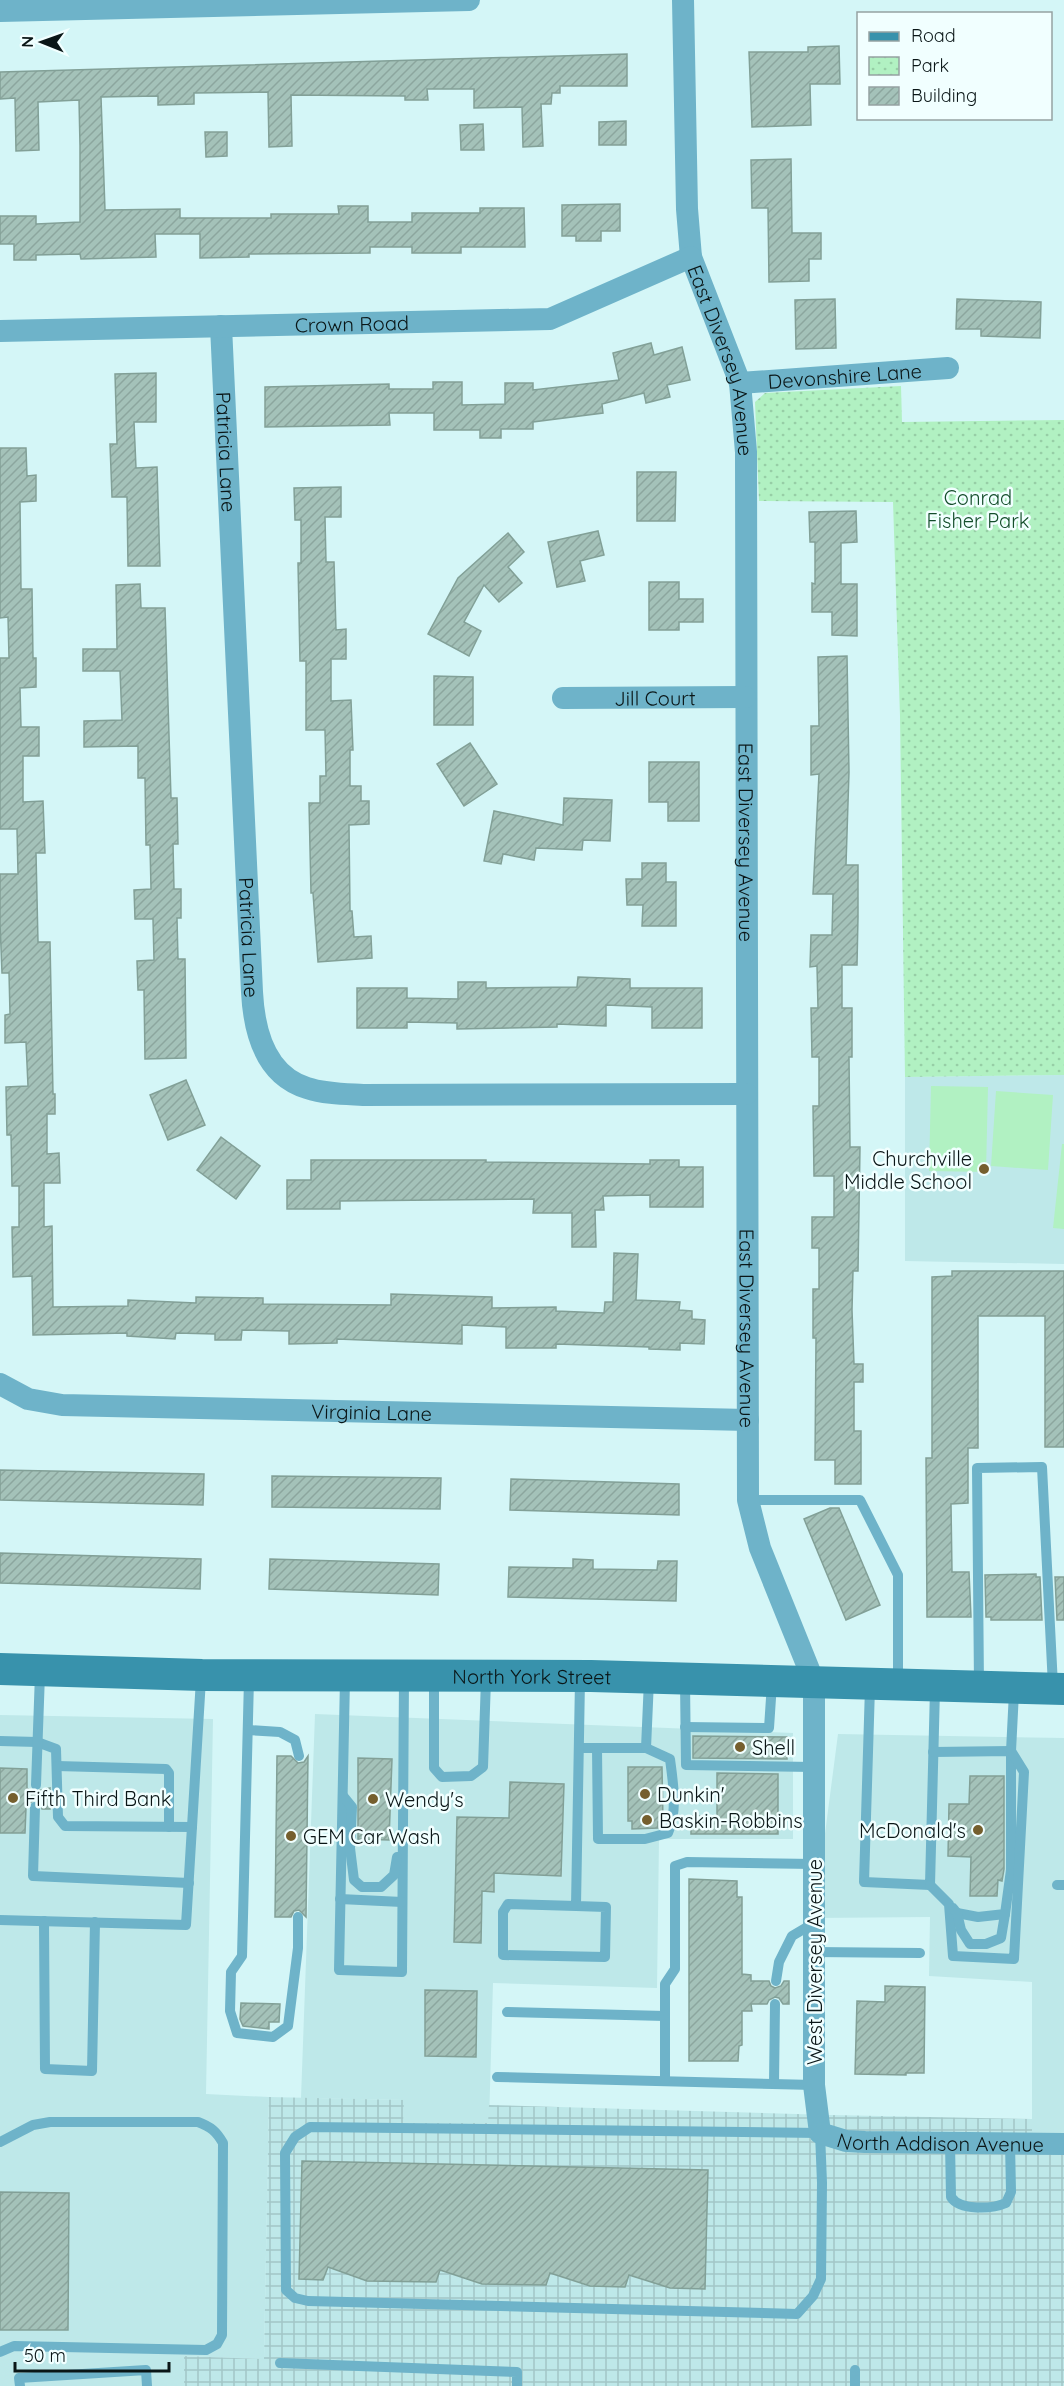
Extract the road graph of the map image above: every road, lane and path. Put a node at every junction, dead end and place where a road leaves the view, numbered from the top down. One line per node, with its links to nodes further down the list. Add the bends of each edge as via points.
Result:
1 (469, 0): 3 (street)
2 (683, 0): 4 (street, East Diversey Avenue)
3 (0, 12)
4 (691, 257): 5 (street, Crown Road, via 550,319); 8 (street, East Diversey Avenue)
5 (221, 326): 6 (street, Crown Road); 11 (street, Patricia Lane, via 252,992 256,1032 265,1051 290,1079 306,1088 331,1093)
6 (0, 331)
7 (948, 368): 8 (street, Devonshire Lane)
8 (740, 383): 9 (street, East Diversey Avenue, via 746,452)
9 (745, 697): 10 (street, Jill Court); 11 (street, East Diversey Avenue)
10 (563, 698)
11 (746, 1094): 13 (street, East Diversey Avenue)
12 (0, 1384): 13 (street, Virginia Lane, via 28,1399 62,1405)
13 (748, 1420): 14 (street, East Diversey Avenue)
14 (748, 1500): 26 (street, East Diversey Avenue, via 760,1548); 27 (lane, via 861,1500 898,1575)
15 (0, 1669): 16 (main road, North York Street)
16 (40, 1670): 17 (main road, North York Street); 35 (lane)
17 (202, 1675): 18 (main road, North York Street); 49 (lane)
18 (249, 1675): 19 (main road, North York Street); 33 (lane)
19 (345, 1676): 20 (main road, North York Street); 45 (lane)
20 (419, 1676): 21 (main road, North York Street); 21 (lane, via 434,1768 442,1777 471,1776 483,1767); 47 (lane)
21 (487, 1676): 22 (main road, North York Street)
22 (580, 1676): 23 (main road, North York Street); 36 (lane)
23 (649, 1678): 24 (main road, North York Street); 38 (lane)
24 (685, 1679): 25 (main road, North York Street); 32 (lane)
25 (772, 1681): 26 (main road, North York Street); 32 (lane, via 769,1728)
26 (814, 1682): 27 (main road, North York Street); 43 (street, West Diversey Avenue)
27 (884, 1684): 28 (main road, North York Street); 52 (lane, via 864,1882)
28 (935, 1686): 29 (main road, North York Street); 40 (lane)
29 (979, 1687): 30 (main road, North York Street); 31 (lane, via 977,1468 1042,1467)
30 (1014, 1688): 31 (main road, North York Street); 39 (lane)
31 (1059, 1689)
32 (685, 1727): 43 (lane, via 686,1765)
33 (248, 1730): 41 (lane, via 280,1732 295,1740); 59 (lane, via 242,1956 231,1972 230,2011 237,2033 273,2037 288,2026)
34 (0, 1741): 35 (lane)
35 (37, 1742): 42 (lane, via 56,1749); 44 (lane)
36 (579, 1748): 37 (lane); 56 (lane)
37 (597, 1748): 38 (lane); 38 (lane, via 598,1839 645,1839 668,1833 674,1788 670,1759)
38 (646, 1748)
39 (1011, 1751): 40 (lane); 55 (lane, via 1024,1772 1014,1959 953,1956); 58 (lane, via 1011,1870)
40 (933, 1752): 52 (lane)
41 (299, 1756)
42 (57, 1766): 48 (lane, via 58,1817 65,1826); 48 (lane, via 166,1769)
43 (814, 1767): 50 (street, West Diversey Avenue)
44 (36, 1785)
45 (343, 1796): 47 (lane, via 352,1807 350,1848 354,1880 362,1887 381,1887 394,1875); 53 (lane)
46 (35, 1807): 51 (lane, via 33,1876)
47 (403, 1814): 54 (lane)
48 (169, 1827): 49 (lane)
49 (192, 1827): 51 (lane)
50 (814, 1864): 63 (street, West Diversey Avenue); 69 (lane, via 687,1862 675,1866 675,1969 664,1984)
51 (189, 1883): 62 (lane, via 186,1925)
52 (930, 1885): 55 (lane)
53 (340, 1899): 54 (lane); 54 (lane, via 339,1970 402,1972)
54 (402, 1902)
55 (949, 1904): 57 (lane)
56 (576, 1906): 56 (lane, via 508,1904 503,1912 503,1955 605,1957 606,1907)
57 (957, 1912): 58 (lane, via 978,1917); 58 (lane, via 969,1944 986,1944 1001,1938)
58 (1005, 1914)
59 (298, 1917)
60 (0, 1920): 61 (lane)
61 (44, 1921): 62 (lane); 62 (lane, via 45,2069 92,2071)
62 (95, 1922)
63 (814, 1923): 64 (street, West Diversey Avenue); 66 (lane, via 792,1936 779,1962)
64 (814, 1952): 65 (lane); 73 (street, West Diversey Avenue)
65 (920, 1953)
66 (776, 1981)
67 (775, 2004): 72 (lane)
68 (507, 2012): 69 (lane)
69 (665, 2016): 71 (lane)
70 (497, 2077): 71 (lane)
71 (664, 2081): 72 (lane)
72 (774, 2084): 73 (lane)
73 (814, 2085): 74 (street, West Diversey Avenue)
74 (820, 2133): 74 (lane, via 821,2279 813,2296 797,2314 308,2301 295,2298 286,2290 285,2153 295,2137 310,2127); 76 (street, North Addison Avenue, via 855,2142)
75 (0, 2142): 79 (lane, via 33,2125 50,2122 198,2122 211,2127 223,2143 222,2335 217,2344 206,2350 14,2346)
76 (950, 2143): 77 (street, North Addison Avenue); 77 (lane, via 951,2197 962,2206 1005,2203 1011,2192)
77 (1010, 2144): 78 (street, North Addison Avenue)
78 (1064, 2144)
79 (0, 2352)
80 (280, 2363): 84 (lane, via 517,2372)
81 (855, 2370): 85 (lane)
82 (20, 2386): 83 (lane, via 19,2378 147,2370)
83 (147, 2386)
84 (517, 2386)
85 (855, 2386)

